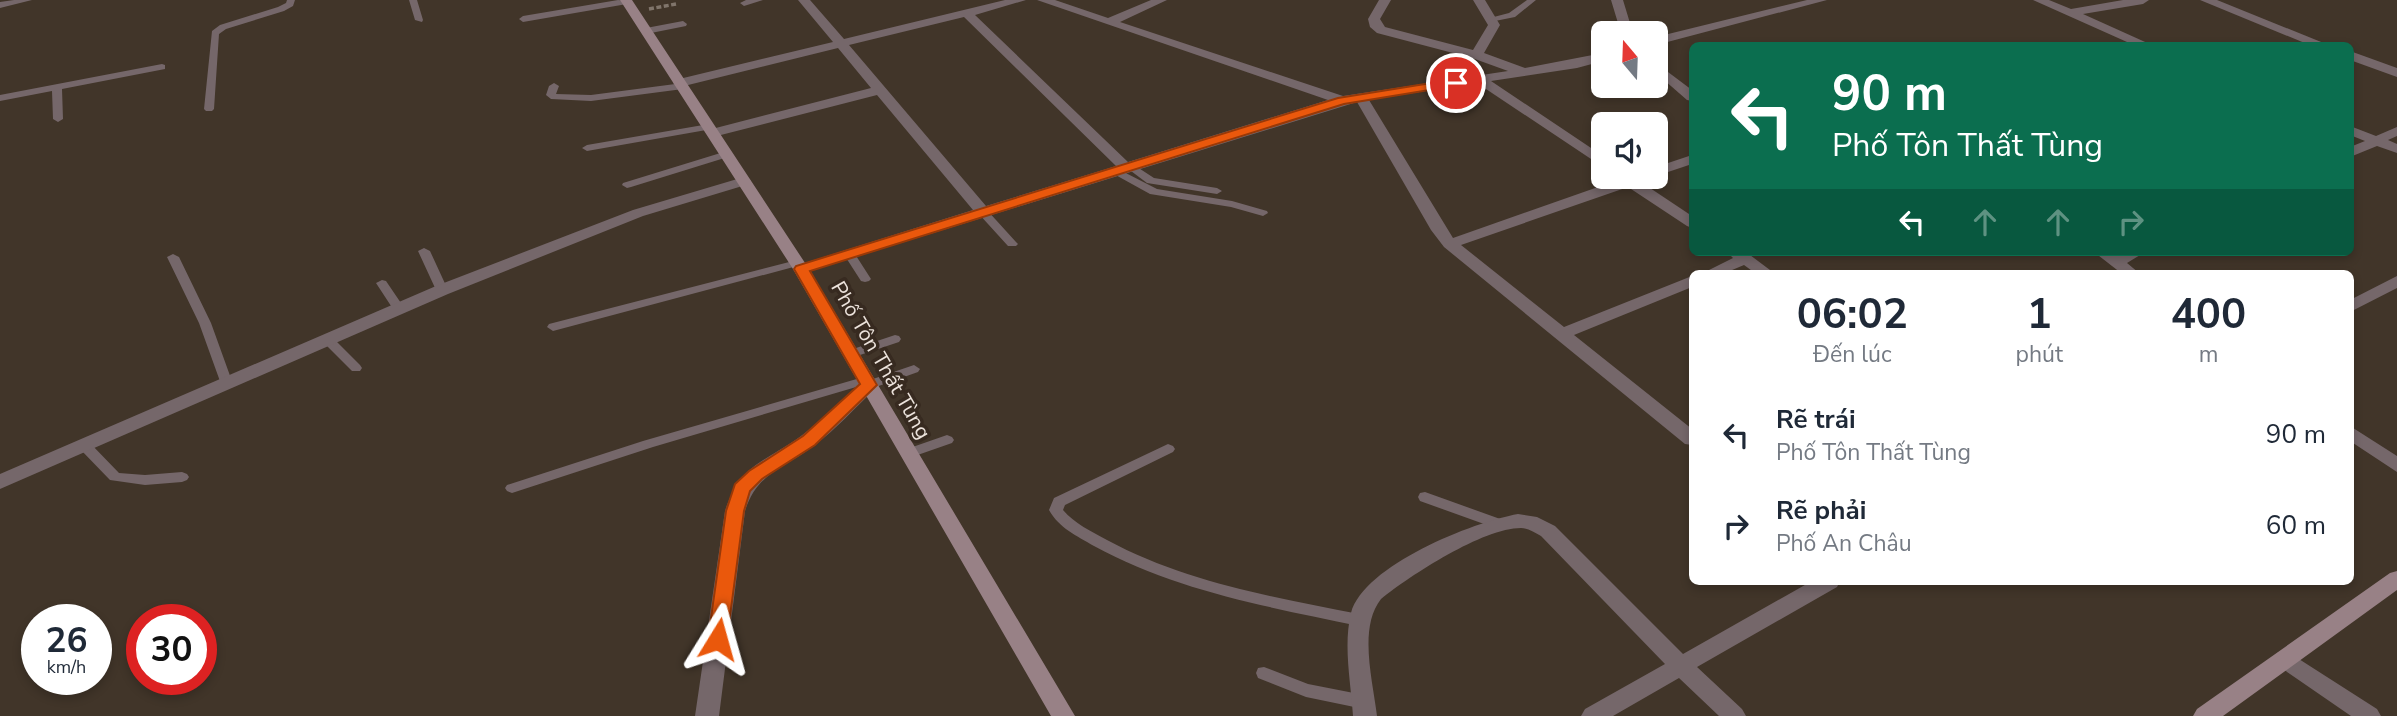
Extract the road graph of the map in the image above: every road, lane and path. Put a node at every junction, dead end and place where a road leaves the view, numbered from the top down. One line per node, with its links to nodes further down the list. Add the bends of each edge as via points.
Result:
1 (28, 0): 19 (lane)
2 (291, 0): 50 (lane, via 281,9 215,33)
3 (413, 0): 25 (lane)
4 (759, 0): 17 (lane)
5 (804, 0): 33 (street)
6 (1020, 0): 21 (street)
7 (1043, 0): 27 (street)
8 (1161, 0): 27 (street)
9 (1385, 0): 34 (street, via 1374,19 1376,27)
10 (1479, 0): 24 (street)
11 (1532, 0): 24 (lane, via 1512,15)
12 (1617, 0): 26 (street)
13 (1821, 0): 30 (street)
14 (2039, 0): 22 (street)
15 (2143, 0): 22 (street)
16 (2206, 0): 32 (street)
17 (744, 3)
18 (676, 4): 20 (path)
19 (0, 5)
20 (629, 5): 23 (lane); 29 (street, Phố Tôn Thất Tùng)
21 (966, 13): 33 (street); 63 (street)
22 (2070, 13): 31 (street)
23 (523, 19)
24 (1490, 19): 34 (street, via 1494,25)
25 (419, 20)
26 (1623, 21)
27 (1108, 22): 49 (street)
28 (683, 24): 29 (lane)
29 (646, 31): 42 (street, Phố Tôn Thất Tùng)
30 (1668, 38)
31 (2139, 42)
32 (2315, 42)
33 (841, 44): 42 (street); 45 (street)
34 (1477, 55): 38 (street)
35 (2354, 57): 39 (street)
36 (1591, 59): 38 (street)
37 (162, 67): 44 (lane)
38 (1524, 72): 41 (street)
39 (2397, 73)
40 (1668, 77): 46 (street)
41 (1479, 79): 47 (street); 60 (street)
42 (681, 85): 43 (lane, via 591,98 554,97); 52 (street, Phố Tôn Thất Tùng)
43 (554, 86)
44 (57, 88): 48 (lane); 51 (lane)
45 (880, 90): 52 (street); 69 (street)
46 (1689, 94)
47 (1361, 97): 49 (street); 73 (street)
48 (0, 98)
49 (1342, 100): 63 (street)
50 (209, 110)
51 (58, 118)
52 (711, 130): 56 (lane); 59 (street, Phố Tôn Thất Tùng)
53 (2397, 131): 55 (street)
54 (2354, 132): 55 (street)
55 (2376, 141): 57 (street); 58 (street)
56 (587, 148)
57 (2397, 149)
58 (2354, 151)
59 (727, 154): 64 (street, Phố Tôn Thất Tùng); 65 (lane)
60 (1591, 155)
61 (1689, 160): 62 (street)
62 (1668, 168)
63 (1124, 169): 68 (lane, via 1151,181); 69 (street); 70 (lane, via 1154,192)
64 (744, 181): 81 (street, Phố Tôn Thất Tùng); 89 (street, via 638,213)
65 (627, 186)
66 (1602, 189): 73 (street)
67 (1647, 189): 71 (street)
68 (1217, 191)
69 (982, 211): 72 (lane); 75 (street)
70 (1263, 213)
71 (1689, 221)
72 (1012, 244)
73 (1450, 244): 93 (street)
74 (424, 251): 89 (lane)
75 (849, 254): 81 (street); 85 (lane)
76 (1740, 256): 82 (street); 83 (street)
77 (2108, 256): 80 (street)
78 (2129, 256): 80 (street)
79 (173, 257): 100 (lane, via 205,323)
80 (2116, 262): 84 (street)
81 (799, 266): 92 (lane); 96 (street, Phố Tôn Thất Tùng)
82 (1716, 270)
83 (1761, 270)
84 (2127, 270)
85 (865, 279)
86 (2397, 281): 90 (street)
87 (1689, 282): 93 (street)
88 (382, 283): 91 (lane)
89 (442, 290): 91 (street)
90 (2354, 305)
91 (399, 309): 95 (street)
92 (553, 327)
93 (1561, 334): 102 (street)
94 (895, 339): 96 (lane)
95 (328, 340): 97 (lane); 100 (street)
96 (851, 354): 99 (street, Phố Tôn Thất Tùng)
97 (356, 368)
98 (914, 369): 99 (lane)
99 (868, 383): 106 (street, Phố Tôn Thất Tùng); 110 (lane); 120 (street, via 809,440 755,475 742,489 735,511)
100 (227, 384): 104 (street)
101 (2354, 435): 107 (street)
102 (1689, 437)
103 (947, 440): 106 (lane)
104 (84, 445): 108 (lane, via 115,477 145,481); 109 (street)
105 (1168, 449): 115 (lane, via 1059,502 1055,510 1062,520 1117,554 1161,571)
106 (909, 453): 121 (street, Phố Tôn Thất Tùng)
107 (2397, 466)
108 (182, 477)
109 (0, 482)
110 (512, 488)
111 (1425, 497): 112 (lane)
112 (1498, 524): 115 (street, via 1396,572 1372,592); 117 (street, via 1519,520 1548,531)
113 (2397, 579): 116 (street)
114 (1823, 585): 117 (street)
115 (1359, 620): 119 (street)
116 (2285, 659): 124 (street); 125 (street)
117 (1681, 666): 122 (street); 123 (street)
118 (1264, 673): 119 (lane)
119 (1365, 709)
120 (707, 716)
121 (1063, 716)
122 (1593, 716)
123 (1734, 716)
124 (2205, 716)
125 (2369, 716)

